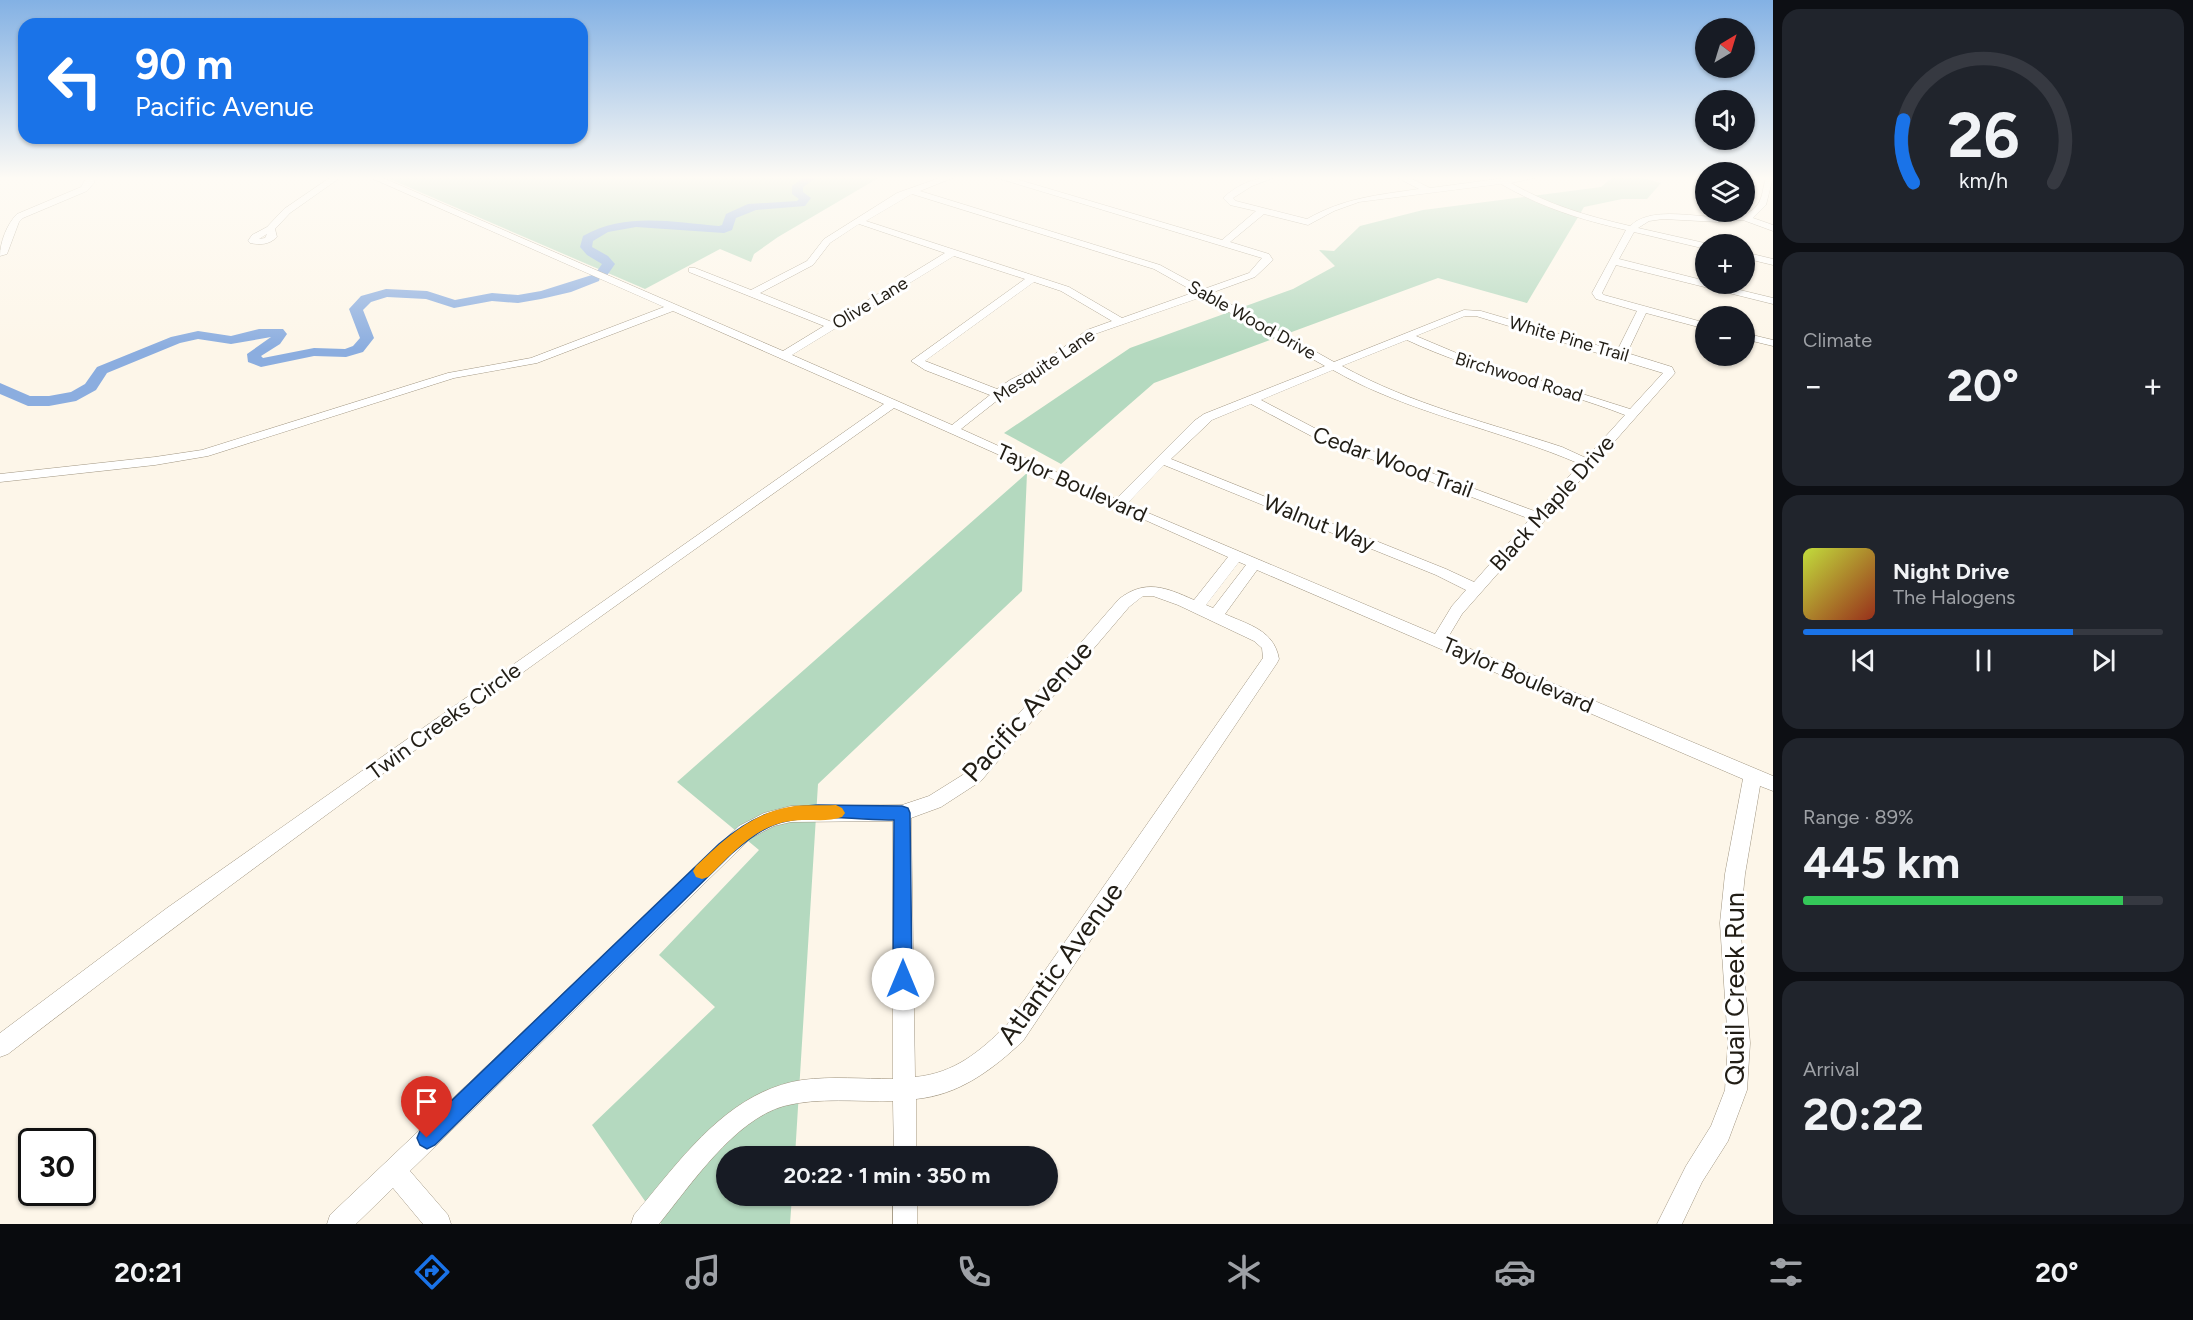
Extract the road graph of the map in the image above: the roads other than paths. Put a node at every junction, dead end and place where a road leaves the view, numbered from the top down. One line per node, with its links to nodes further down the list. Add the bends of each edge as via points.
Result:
1 (10, 234): 13 (street)
2 (503, 234): 22 (street, Taylor Boulevard)
3 (838, 234): 20 (street, via 810,263)
4 (899, 234): 12 (street)
5 (1047, 234): 19 (street, Sable Wood Drive, via 1156,267)
6 (1194, 234): 10 (street)
7 (1235, 234): 10 (street)
8 (1629, 234): 15 (street)
9 (1654, 234): 11 (street)
10 (1224, 243): 19 (street, Mesquite Lane, via 1266,256 1268,260 1252,275)
11 (1695, 243)
12 (955, 252): 18 (street); 26 (street, Olive Lane)
13 (2, 254)
14 (1755, 258): 16 (street)
15 (1614, 261): 21 (street); 23 (street, via 1597,293)
16 (1773, 262)
17 (692, 270): 20 (street)
18 (1033, 278): 24 (street, via 1076,294); 34 (street, via 917,361)
19 (1204, 293): 24 (street, Mesquite Lane); 32 (street, Sable Wood Drive)
20 (751, 294): 26 (street)
21 (1773, 301)
22 (672, 308): 31 (street, Taylor Boulevard); 41 (street, via 533,361 452,375 204,453)
23 (1642, 309): 25 (street); 30 (street)
24 (1120, 321): 34 (street, Mesquite Lane, via 1081,338 1044,367)
25 (1695, 323)
26 (832, 326): 31 (street, Olive Lane)
27 (1407, 336): 30 (street, White Pine Trail, via 1470,312); 32 (street); 37 (street, Birchwood Road, via 1443,353)
28 (1755, 339): 29 (street)
29 (1773, 344)
30 (1621, 354): 33 (street, White Pine Trail)
31 (785, 355): 36 (street, Taylor Boulevard)
32 (1334, 366): 35 (street); 40 (street, Sable Wood Drive, via 1381,391)
33 (1668, 369): 37 (street, Black Maple Drive, via 1669,373)
34 (999, 394): 38 (street, Mesquite Lane)
35 (1251, 399): 39 (street, via 1208,417); 43 (street, Cedar Wood Trail, via 1296,427)
36 (893, 403): 38 (street, Taylor Boulevard); 53 (street, Twin Creeks Circle, via 174,914)
37 (1632, 414): 40 (street, Black Maple Drive)
38 (953, 430): 42 (street, Taylor Boulevard)
39 (1162, 460): 42 (street); 46 (street, Walnut Way)
40 (1588, 463): 43 (street, Black Maple Drive)
41 (0, 478)
42 (1118, 505): 44 (street, Taylor Boulevard)
43 (1539, 518): 46 (street, Black Maple Drive)
44 (1237, 555): 45 (street, Taylor Boulevard); 47 (street)
45 (1255, 563): 48 (street); 49 (street, Taylor Boulevard)
46 (1476, 589): 49 (street, Black Maple Drive)
47 (1195, 608): 48 (street); 52 (street, Pacific Avenue, via 1163,593 1137,592 975,776 935,802)
48 (1214, 617): 54 (street, Atlantic Avenue, via 1259,637 1269,646 1271,659 1015,1033 988,1060 943,1084)
49 (1438, 640): 50 (street, Taylor Boulevard)
50 (1753, 775): 51 (street, Taylor Boulevard); 62 (street, Quail Creek Run, via 1730,922 1739,1043 1736,1090 1720,1133)
51 (1773, 784)
52 (902, 813): 54 (street); 56 (street, Pacific Avenue, via 791,814 745,832)
53 (0, 1046)
54 (904, 1090): 55 (street); 60 (street, Atlantic Avenue, via 796,1090 763,1103 732,1125 699,1158)
55 (905, 1146)
56 (394, 1170): 58 (street, Pacific Avenue); 59 (street)
57 (905, 1206): 61 (street)
58 (339, 1224)
59 (439, 1224)
60 (643, 1224)
61 (905, 1224)
62 (1669, 1224)

